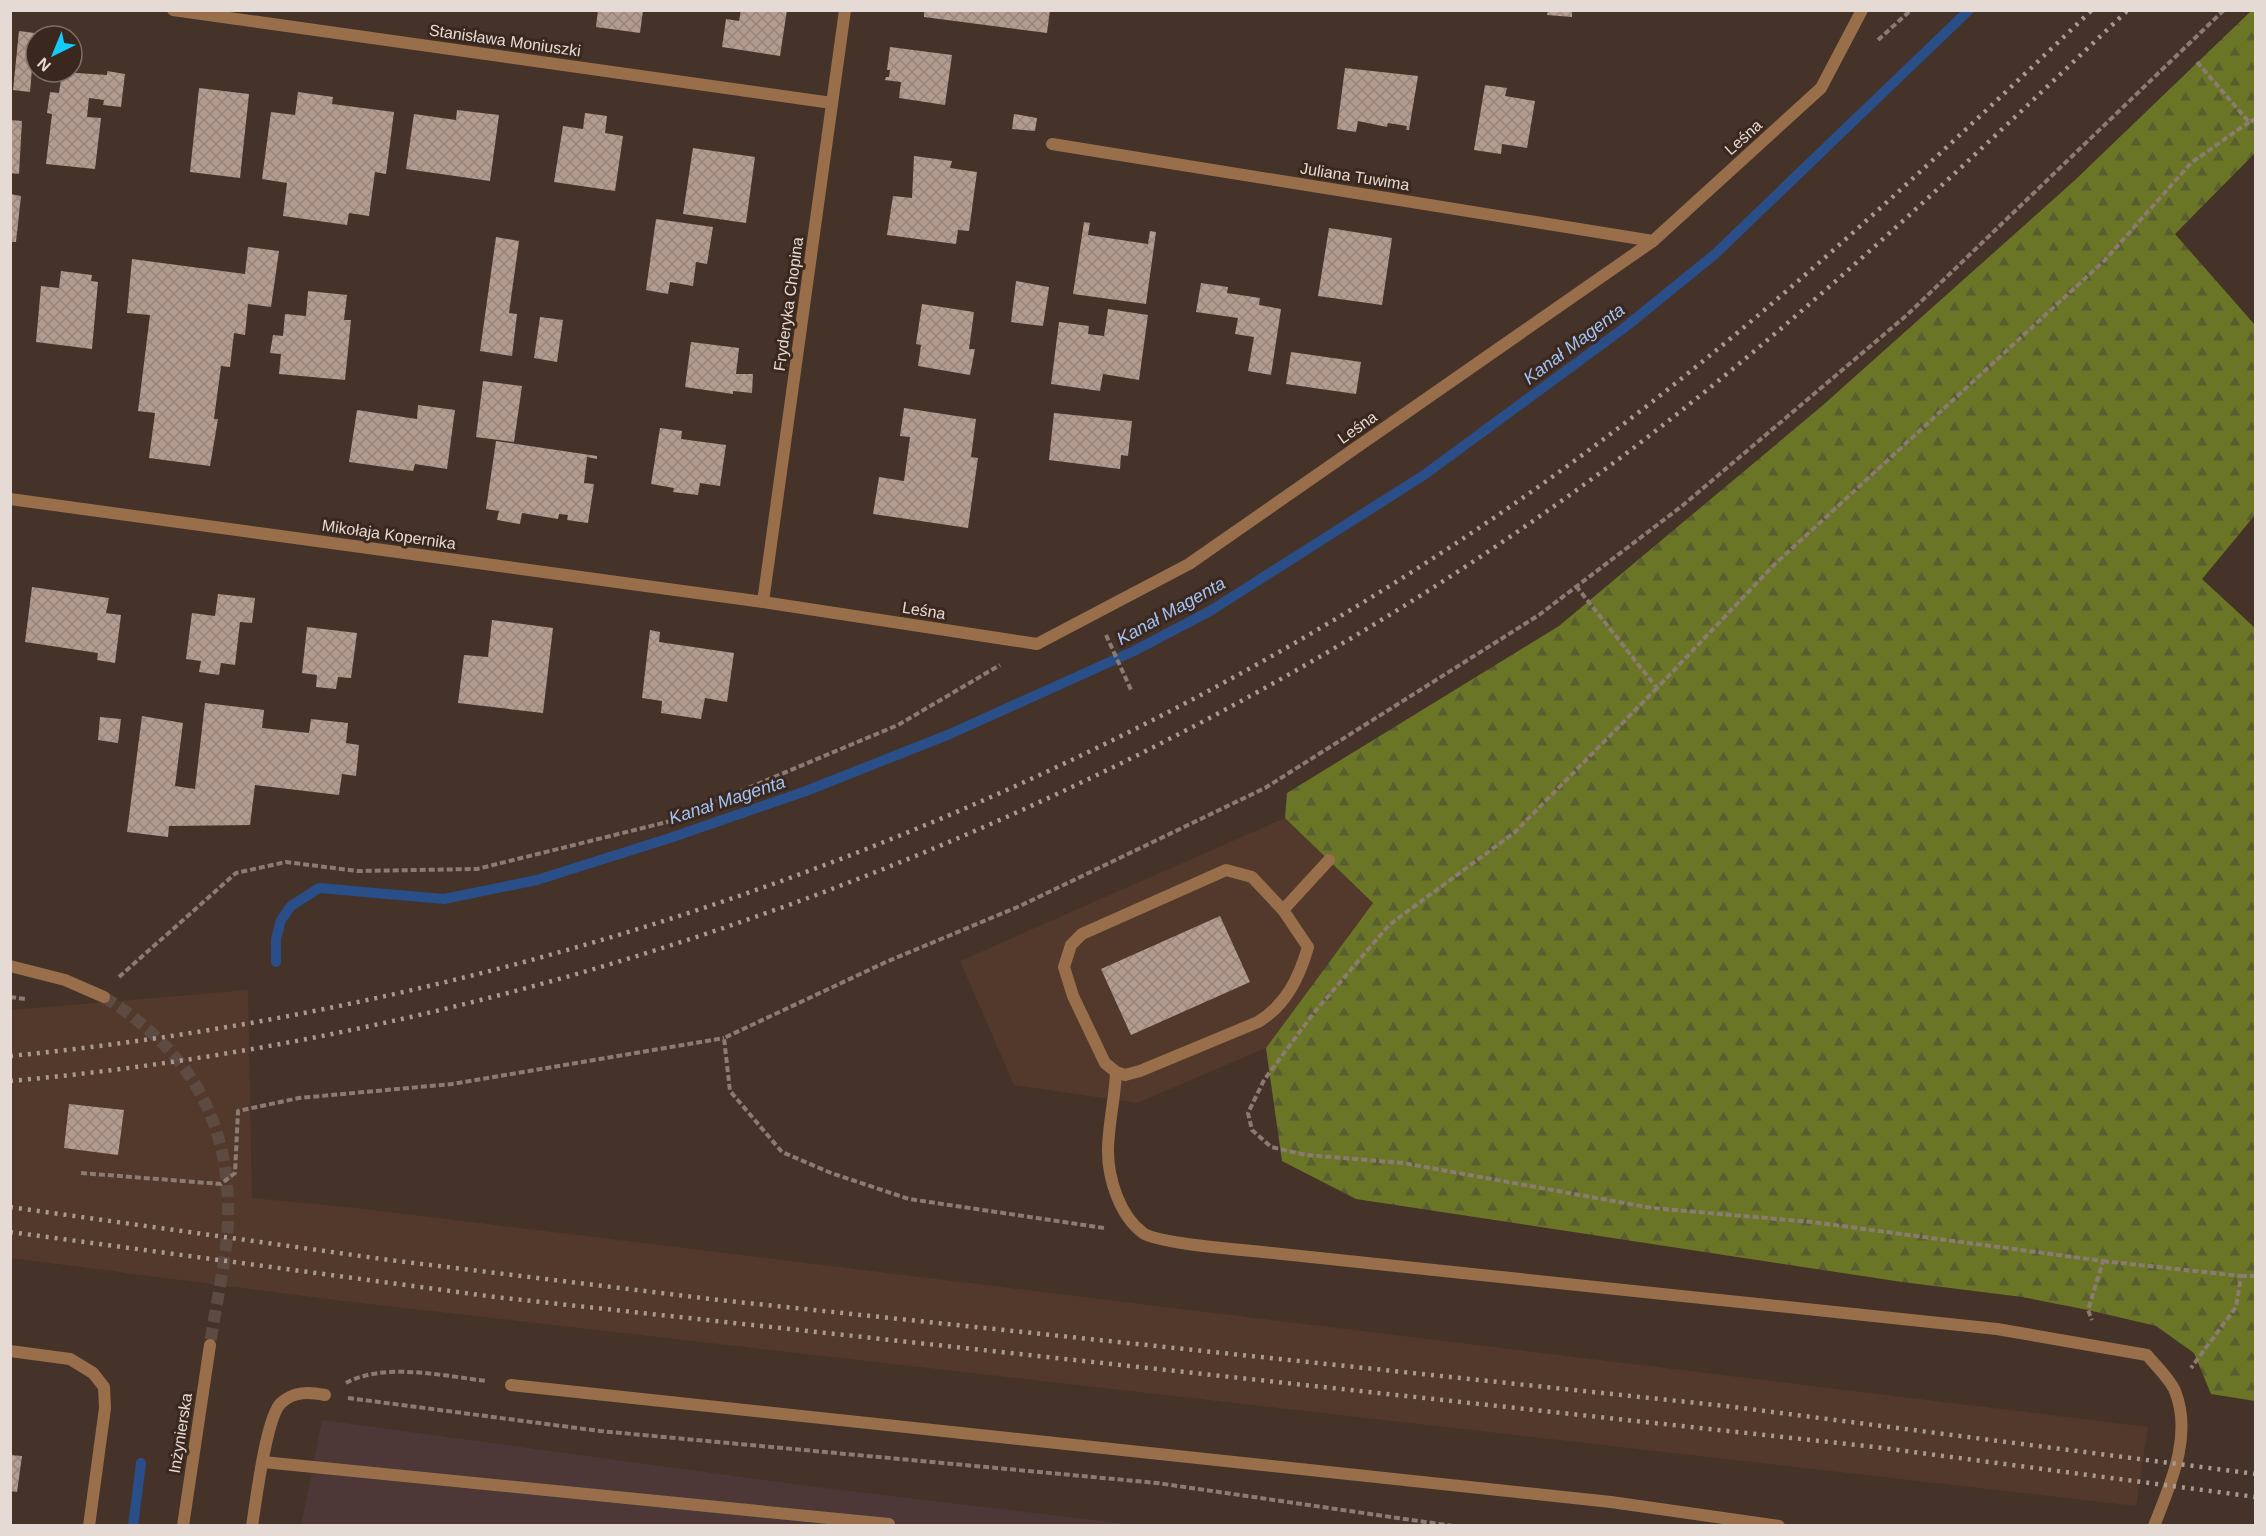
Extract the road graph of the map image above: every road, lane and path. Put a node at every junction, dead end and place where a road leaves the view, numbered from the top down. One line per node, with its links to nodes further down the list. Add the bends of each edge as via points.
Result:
1 (173, 10): 6 (street, Stanisława Moniuszki)
2 (845, 10): 6 (street, Fryderyka Chopina)
3 (1862, 10): 10 (street, Leśna, via 1821,88)
4 (2224, 10): 12 (path, via 1907,315 1682,506)
5 (2197, 62): 8 (path)
6 (832, 103): 13 (street, Fryderyka Chopina)
7 (2256, 119): 8 (path)
8 (2249, 122): 16 (path, via 2191,163 2105,260 1774,566)
9 (1052, 144): 10 (street, Juliana Tuwima)
10 (1653, 241): 15 (street, Leśna, via 1189,564)
11 (10, 500): 13 (street, Mikołaja Kopernika)
12 (1576, 586): 16 (path); 23 (path, via 1539,615 1265,788 1020,906 886,962)
13 (763, 602): 15 (street, Leśna)
14 (1109, 642): 17 (path)
15 (1037, 644): 21 (path, via 898,725 667,822 477,869 357,870 286,862 236,873)
16 (1657, 688): 27 (path, via 1514,833 1389,925 1313,1014 1264,1080 1248,1113 1252,1130 1271,1147 1306,1155 1403,1163 1652,1208 1824,1223)
17 (1132, 692)
18 (1329, 860): 19 (street)
19 (1283, 910): 24 (street, via 1308,947 1299,977 1275,1012 1140,1071 1125,1075); 24 (street, via 1252,877 1226,870 1082,934 1071,945 1064,967 1072,996 1104,1063)
20 (10, 966): 22 (street, via 64,980)
21 (121, 977)
22 (104, 997)
23 (724, 1038): 25 (path, via 452,1084 299,1098 238,1112 235,1173 221,1184); 26 (path, via 730,1092 782,1152 909,1199)
24 (1116, 1072): 26 (street, via 1108,1151 1113,1183 1125,1213)
25 (81, 1173)
26 (1144, 1234): 31 (street, via 1253,1251 1997,1329)
27 (2103, 1261): 28 (path); 31 (path, via 2088,1310)
28 (2241, 1276): 29 (path); 34 (path, via 2236,1307)
29 (2256, 1276)
30 (210, 1344): 39 (street, Inżynierska)
31 (2099, 1345): 34 (street, via 2147,1355)
32 (10, 1351): 38 (street, via 70,1359 93,1373 104,1387 105,1408)
33 (511, 1385): 35 (path, via 418,1373 361,1374); 42 (street, via 1484,1488)
34 (2175, 1391): 43 (street, via 2182,1429 2179,1452)
35 (325, 1395): 36 (street, via 291,1395 275,1409); 41 (path, via 600,1431 1157,1483)
36 (263, 1462): 37 (street); 40 (street)
37 (889, 1524)
38 (89, 1526)
39 (183, 1526)
40 (252, 1526)
41 (1453, 1526)
42 (1779, 1526)
43 (2154, 1526)

